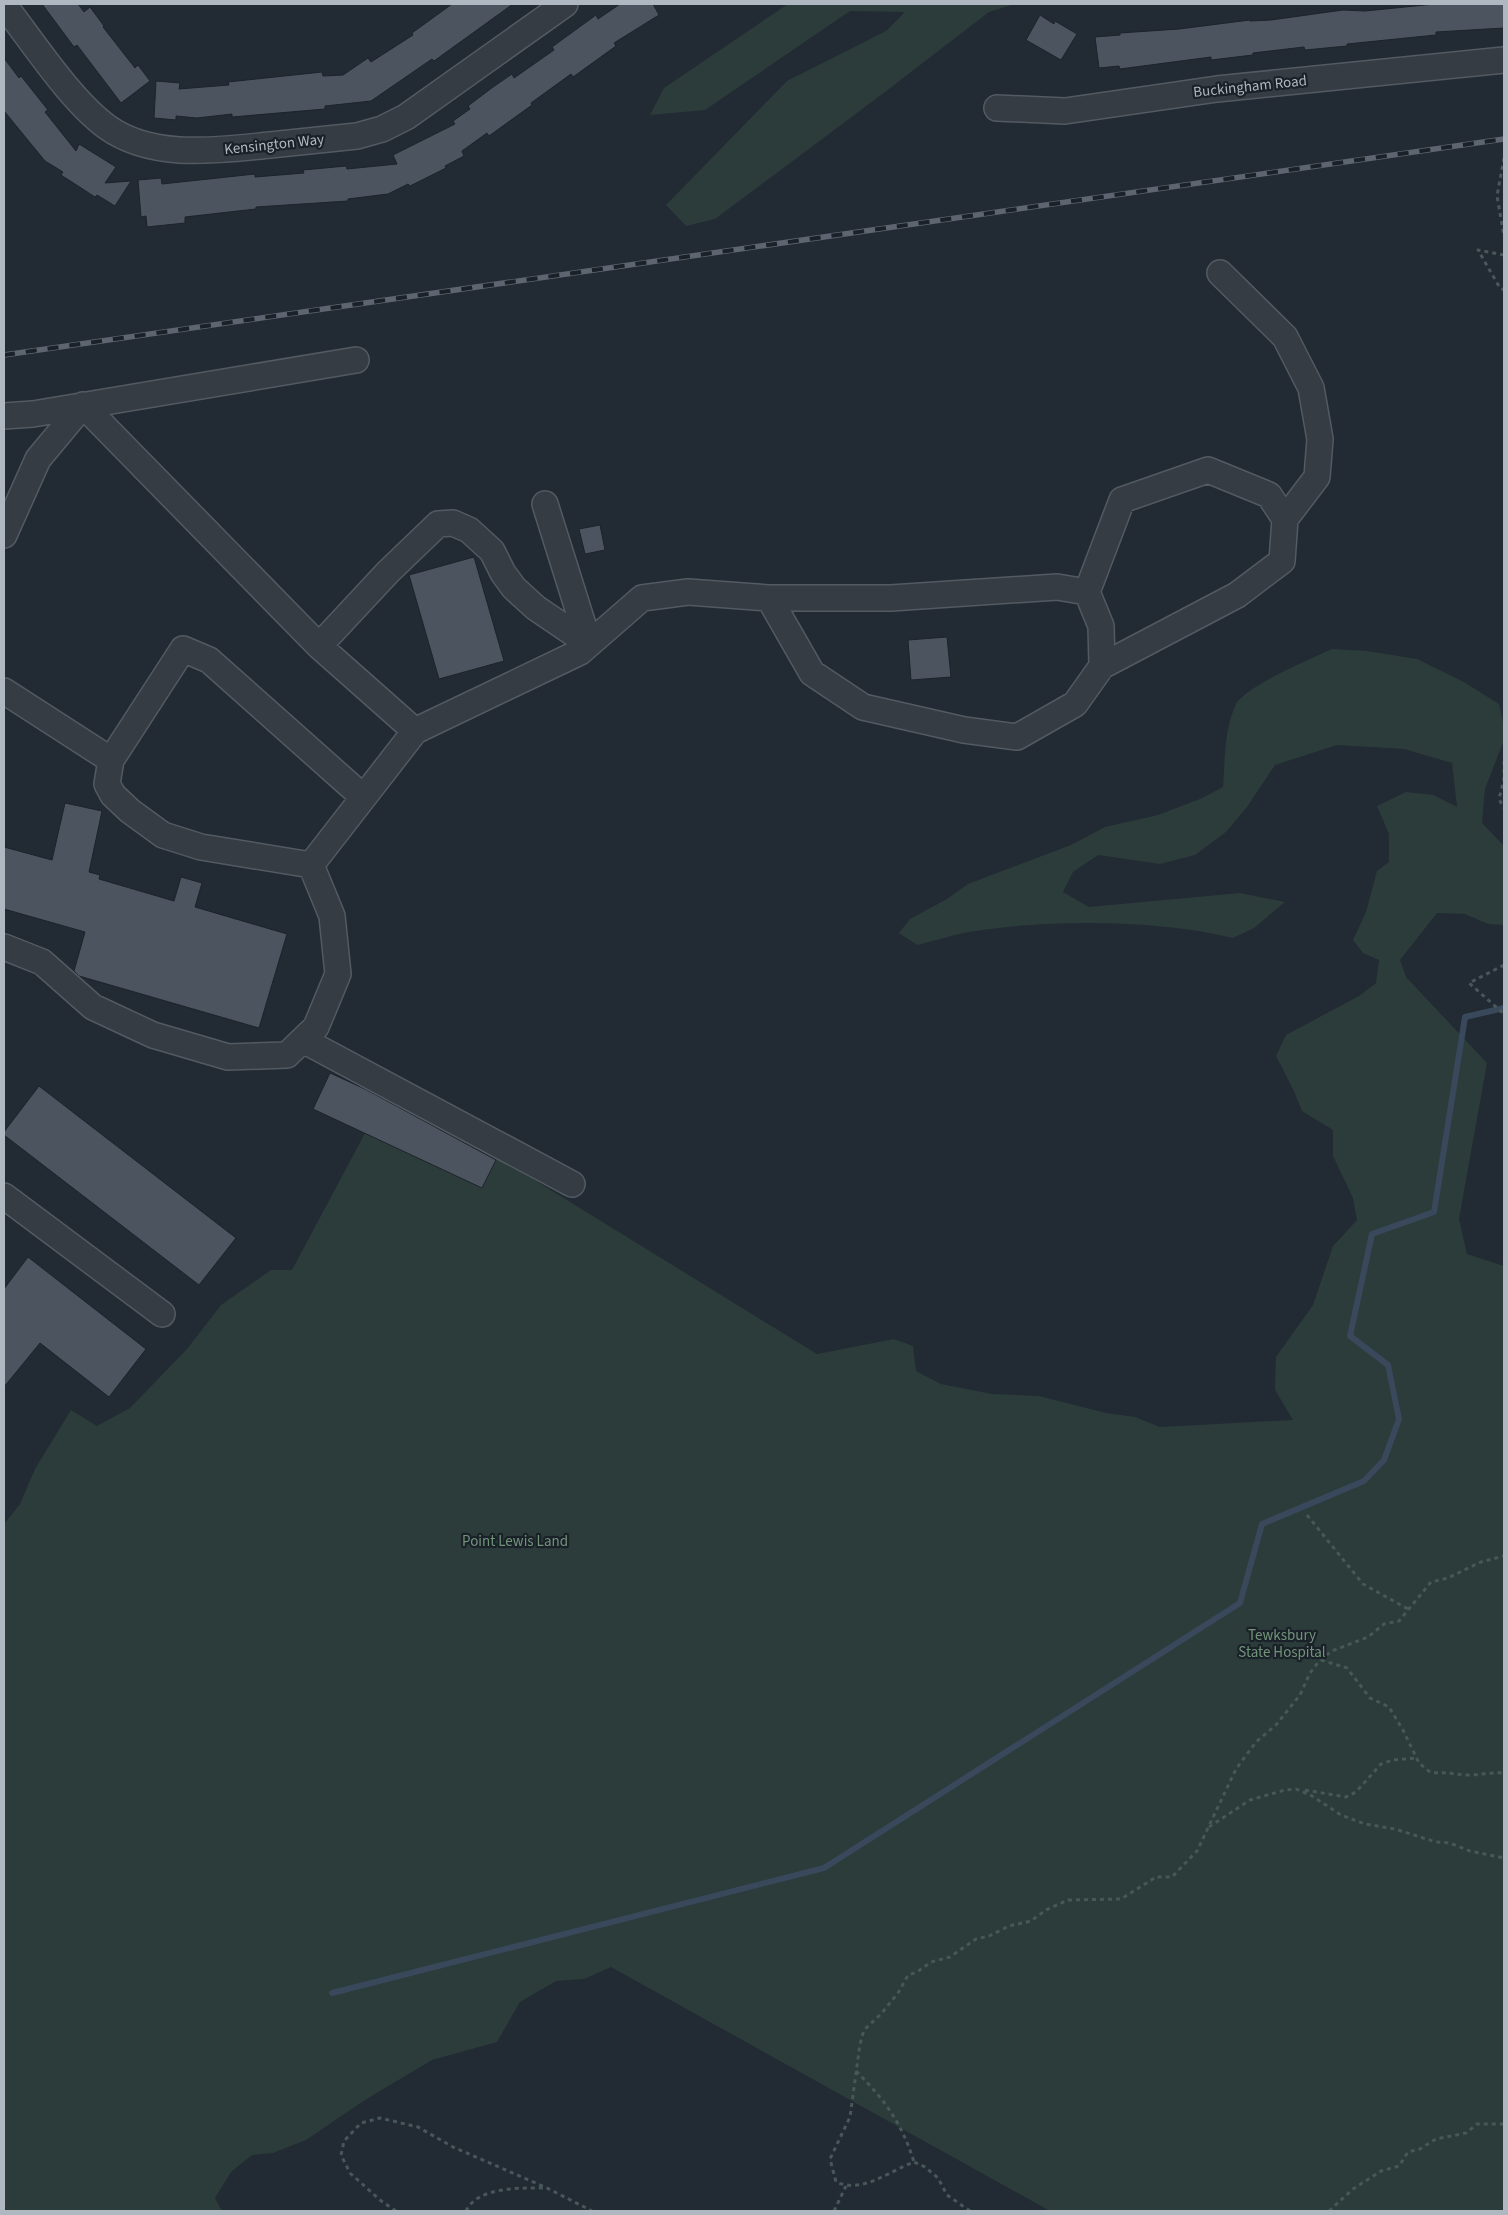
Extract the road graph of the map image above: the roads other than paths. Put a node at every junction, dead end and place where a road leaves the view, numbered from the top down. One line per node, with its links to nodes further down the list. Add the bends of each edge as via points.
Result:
1 (565, 4): 2 (street, Kensington Way, via 406,117 382,130 358,136 204,150 150,145 108,127 72,92)
2 (4, 5)
3 (1504, 60): 4 (street, Buckingham Road, via 1223,88 1065,111)
4 (997, 108)
5 (1220, 274): 10 (street, via 1285,336 1311,388 1320,439 1317,477)
6 (356, 360): 7 (street)
7 (83, 405): 8 (street); 11 (street, via 38,459); 15 (street)
8 (4, 416)
9 (545, 504): 14 (street)
10 (1285, 519): 12 (street, via 1269,495 1208,470 1122,500); 16 (street, via 1282,561 1237,595)
11 (4, 534)
12 (1087, 592): 13 (street, via 1057,587 891,598); 16 (street, via 1101,626)
13 (769, 598): 14 (street, via 688,592 642,598); 16 (street, via 812,673 863,706 964,730 1017,737 1075,704)
14 (589, 644): 15 (street, via 536,608 514,588 492,552 469,530 453,523 438,524); 18 (street, via 580,652)
15 (319, 646): 18 (street)
16 (1102, 666)
17 (4, 691): 19 (street)
18 (415, 731): 20 (street)
19 (111, 760): 20 (street, via 183,649 210,660); 21 (street, via 107,784 113,795 164,835 201,847)
20 (363, 798): 21 (street)
21 (311, 865): 23 (street, via 332,916 338,974 316,1027)
22 (4, 947): 23 (street, via 42,962 92,1007 153,1036 228,1057 287,1055)
23 (303, 1040): 24 (street)
24 (572, 1184)
25 (4, 1196): 26 (street)
26 (162, 1314)

